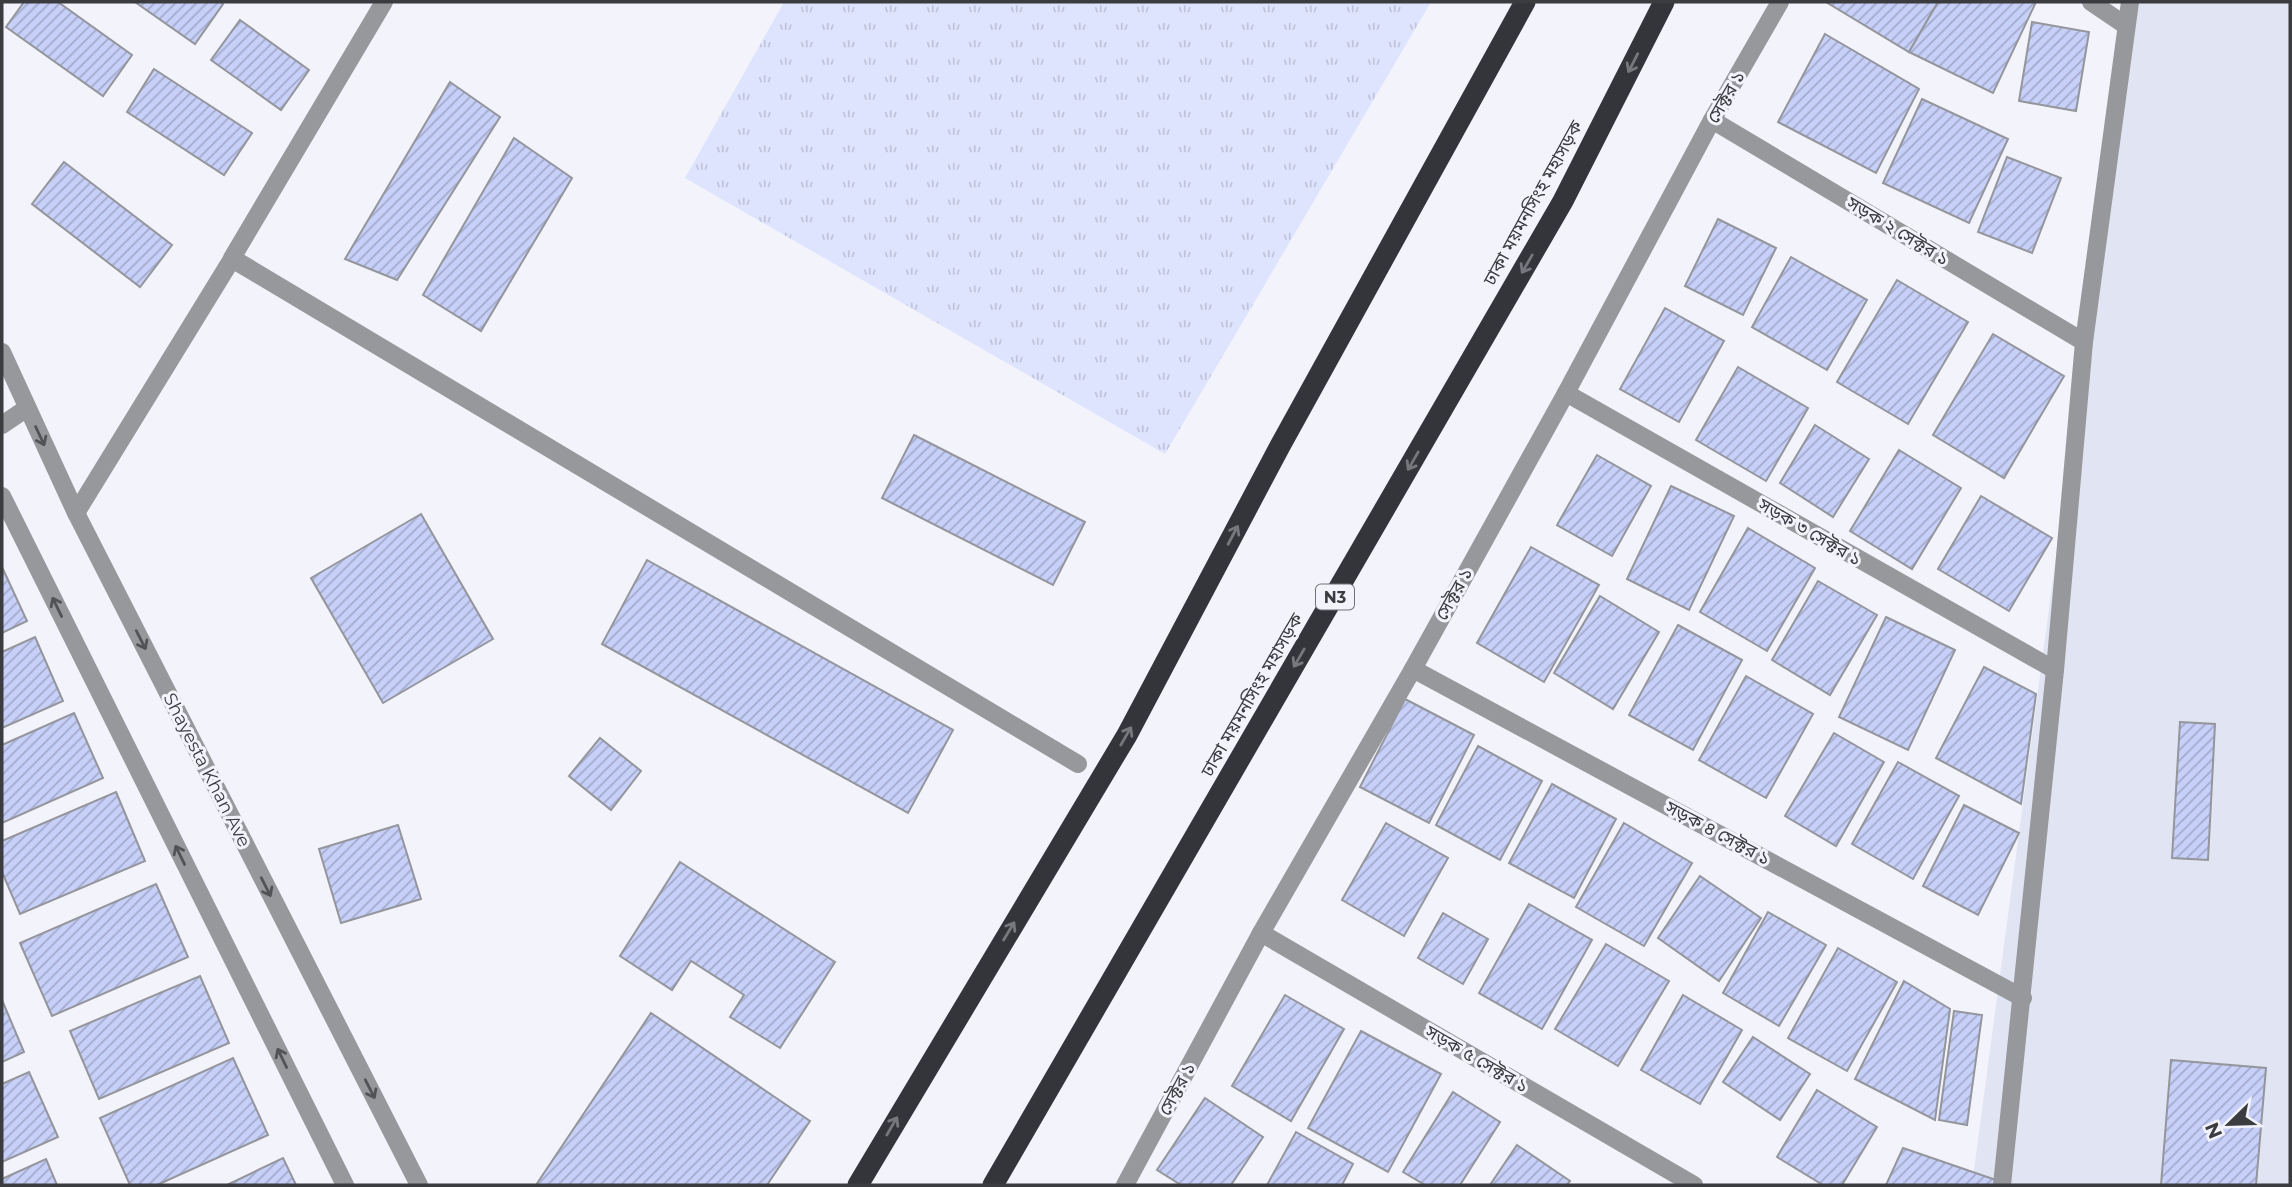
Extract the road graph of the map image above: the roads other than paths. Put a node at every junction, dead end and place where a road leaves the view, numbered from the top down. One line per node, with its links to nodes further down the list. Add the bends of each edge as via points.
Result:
1 (384, 2): 18 (street, via 232,258)
2 (1525, 2): 24 (highway, one-way to 2, via 1127,735)
3 (1664, 2): 25 (highway, ঢাকা ময়মনসিংহ মহাসড়ক / N3, one-way to 25, via 1563,201)
4 (1780, 2): 8 (street, সেক্টর ১)
5 (2091, 2): 7 (street)
6 (2130, 2): 7 (street)
7 (2125, 26): 9 (street)
8 (1712, 120): 9 (street, সড়ক ২ সেক্টর ১); 11 (street, সেক্টর ১)
9 (2084, 342): 17 (street)
10 (2, 352): 12 (street, Shayesta Khan Ave)
11 (1566, 393): 16 (street, সেক্টর ১); 17 (street, সড়ক ৩ সেক্টর ১)
12 (27, 408): 13 (street); 15 (street, Shayesta Khan Ave, one-way to 15)
13 (2, 425)
14 (2, 496): 22 (street, one-way to 14)
15 (76, 513): 18 (street, via 232,259); 23 (street, Shayesta Khan Ave, one-way to 23)
16 (1413, 669): 20 (street, সেক্টর ১); 21 (street, সড়ক ৪ সেক্টর ১)
17 (2055, 670): 21 (street)
18 (935, 679): 19 (street)
19 (1078, 764)
20 (1261, 933): 26 (street, সেক্টর ১); 27 (street, সড়ক ৫ সেক্টর ১)
21 (2023, 998): 28 (street)
22 (345, 1185)
23 (419, 1185)
24 (858, 1185)
25 (993, 1185)
26 (1125, 1185)
27 (1694, 1185)
28 (2002, 1185)

